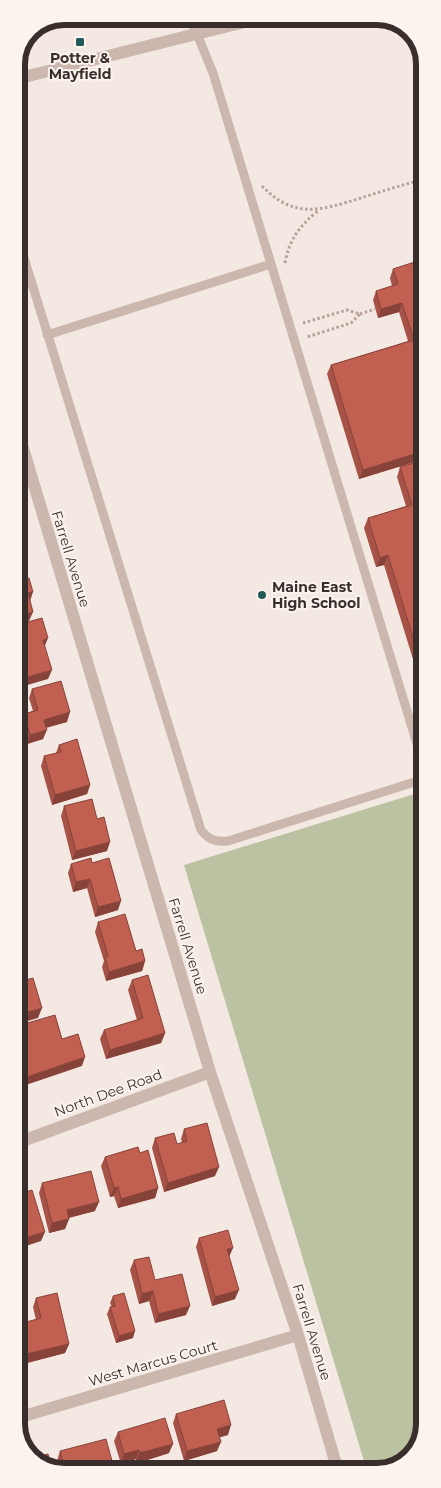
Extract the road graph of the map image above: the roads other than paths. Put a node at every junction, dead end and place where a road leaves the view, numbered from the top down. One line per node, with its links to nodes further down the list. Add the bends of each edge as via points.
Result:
1 (194, 25): 3 (street)
2 (232, 25): 3 (street)
3 (197, 34): 4 (street); 6 (lane, via 213,72)
4 (25, 77)
5 (25, 262): 7 (lane)
6 (272, 264): 7 (lane); 9 (lane)
7 (47, 336): 10 (lane, via 201,830 216,842 228,841)
8 (25, 455): 11 (street, Farrell Avenue)
9 (416, 741)
10 (416, 782)
11 (210, 1072): 12 (street, North Dee Road); 13 (street, Farrell Avenue)
12 (25, 1140)
13 (298, 1336): 14 (street, West Marcus Court); 15 (street, Farrell Avenue)
14 (25, 1416)
15 (336, 1463)

